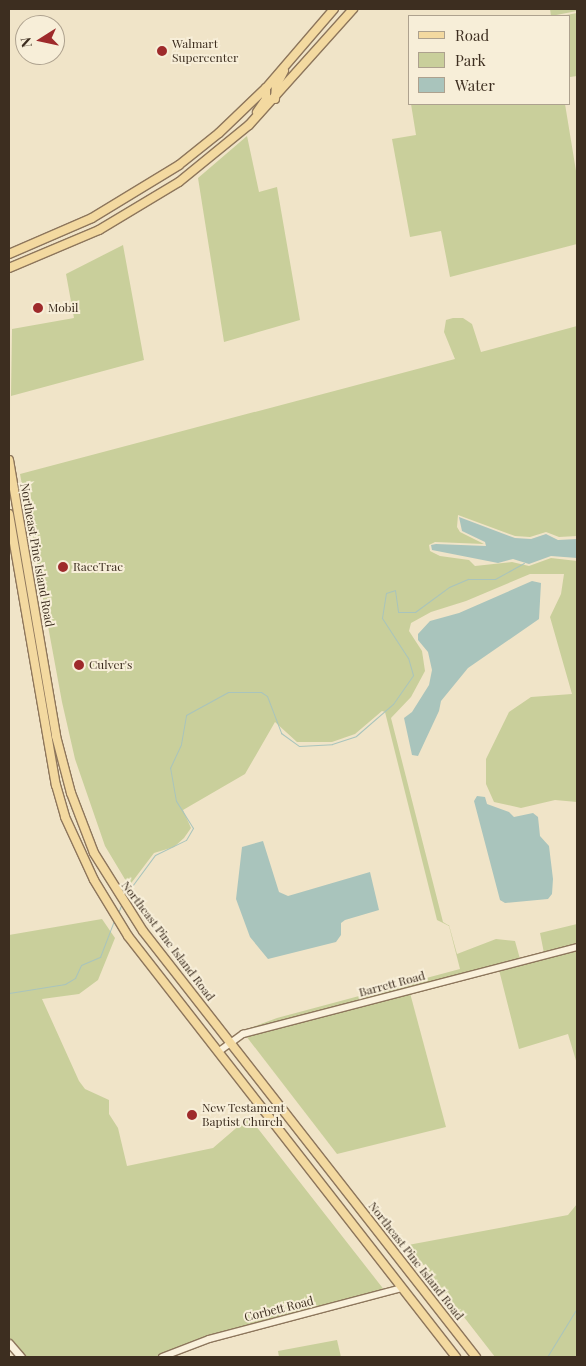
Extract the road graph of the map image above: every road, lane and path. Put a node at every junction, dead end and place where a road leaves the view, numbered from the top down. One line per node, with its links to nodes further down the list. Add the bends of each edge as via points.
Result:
1 (334, 9): 3 (main road)
2 (353, 9): 5 (main road)
3 (288, 62): 4 (main road); 5 (main road, via 276,86)
4 (266, 88): 6 (main road, via 266,99); 7 (main road, via 207,143 144,188 74,227)
5 (275, 99): 6 (main road)
6 (249, 125): 8 (main road, via 185,178 133,212 66,246)
7 (9, 254)
8 (9, 268)
9 (9, 460): 12 (main road, Northeast Pine Island Road)
10 (9, 514): 11 (main road, Northeast Pine Island Road)
11 (38, 678): 12 (main road, via 46,689); 15 (main road, Northeast Pine Island Road, via 50,761 73,837 119,924)
12 (58, 745): 14 (main road, Northeast Pine Island Road, via 82,825 117,894)
13 (577, 947): 14 (street, Barrett Road, via 243,1034)
14 (229, 1042): 15 (street, Barrett Road); 21 (main road, Northeast Pine Island Road)
15 (218, 1052): 16 (main road, Northeast Pine Island Road)
16 (402, 1288): 19 (street, Corbett Road, via 209,1339); 20 (main road, Northeast Pine Island Road)
17 (9, 1343): 18 (main road)
18 (21, 1357)
19 (162, 1357)
20 (456, 1357)
21 (476, 1357)

